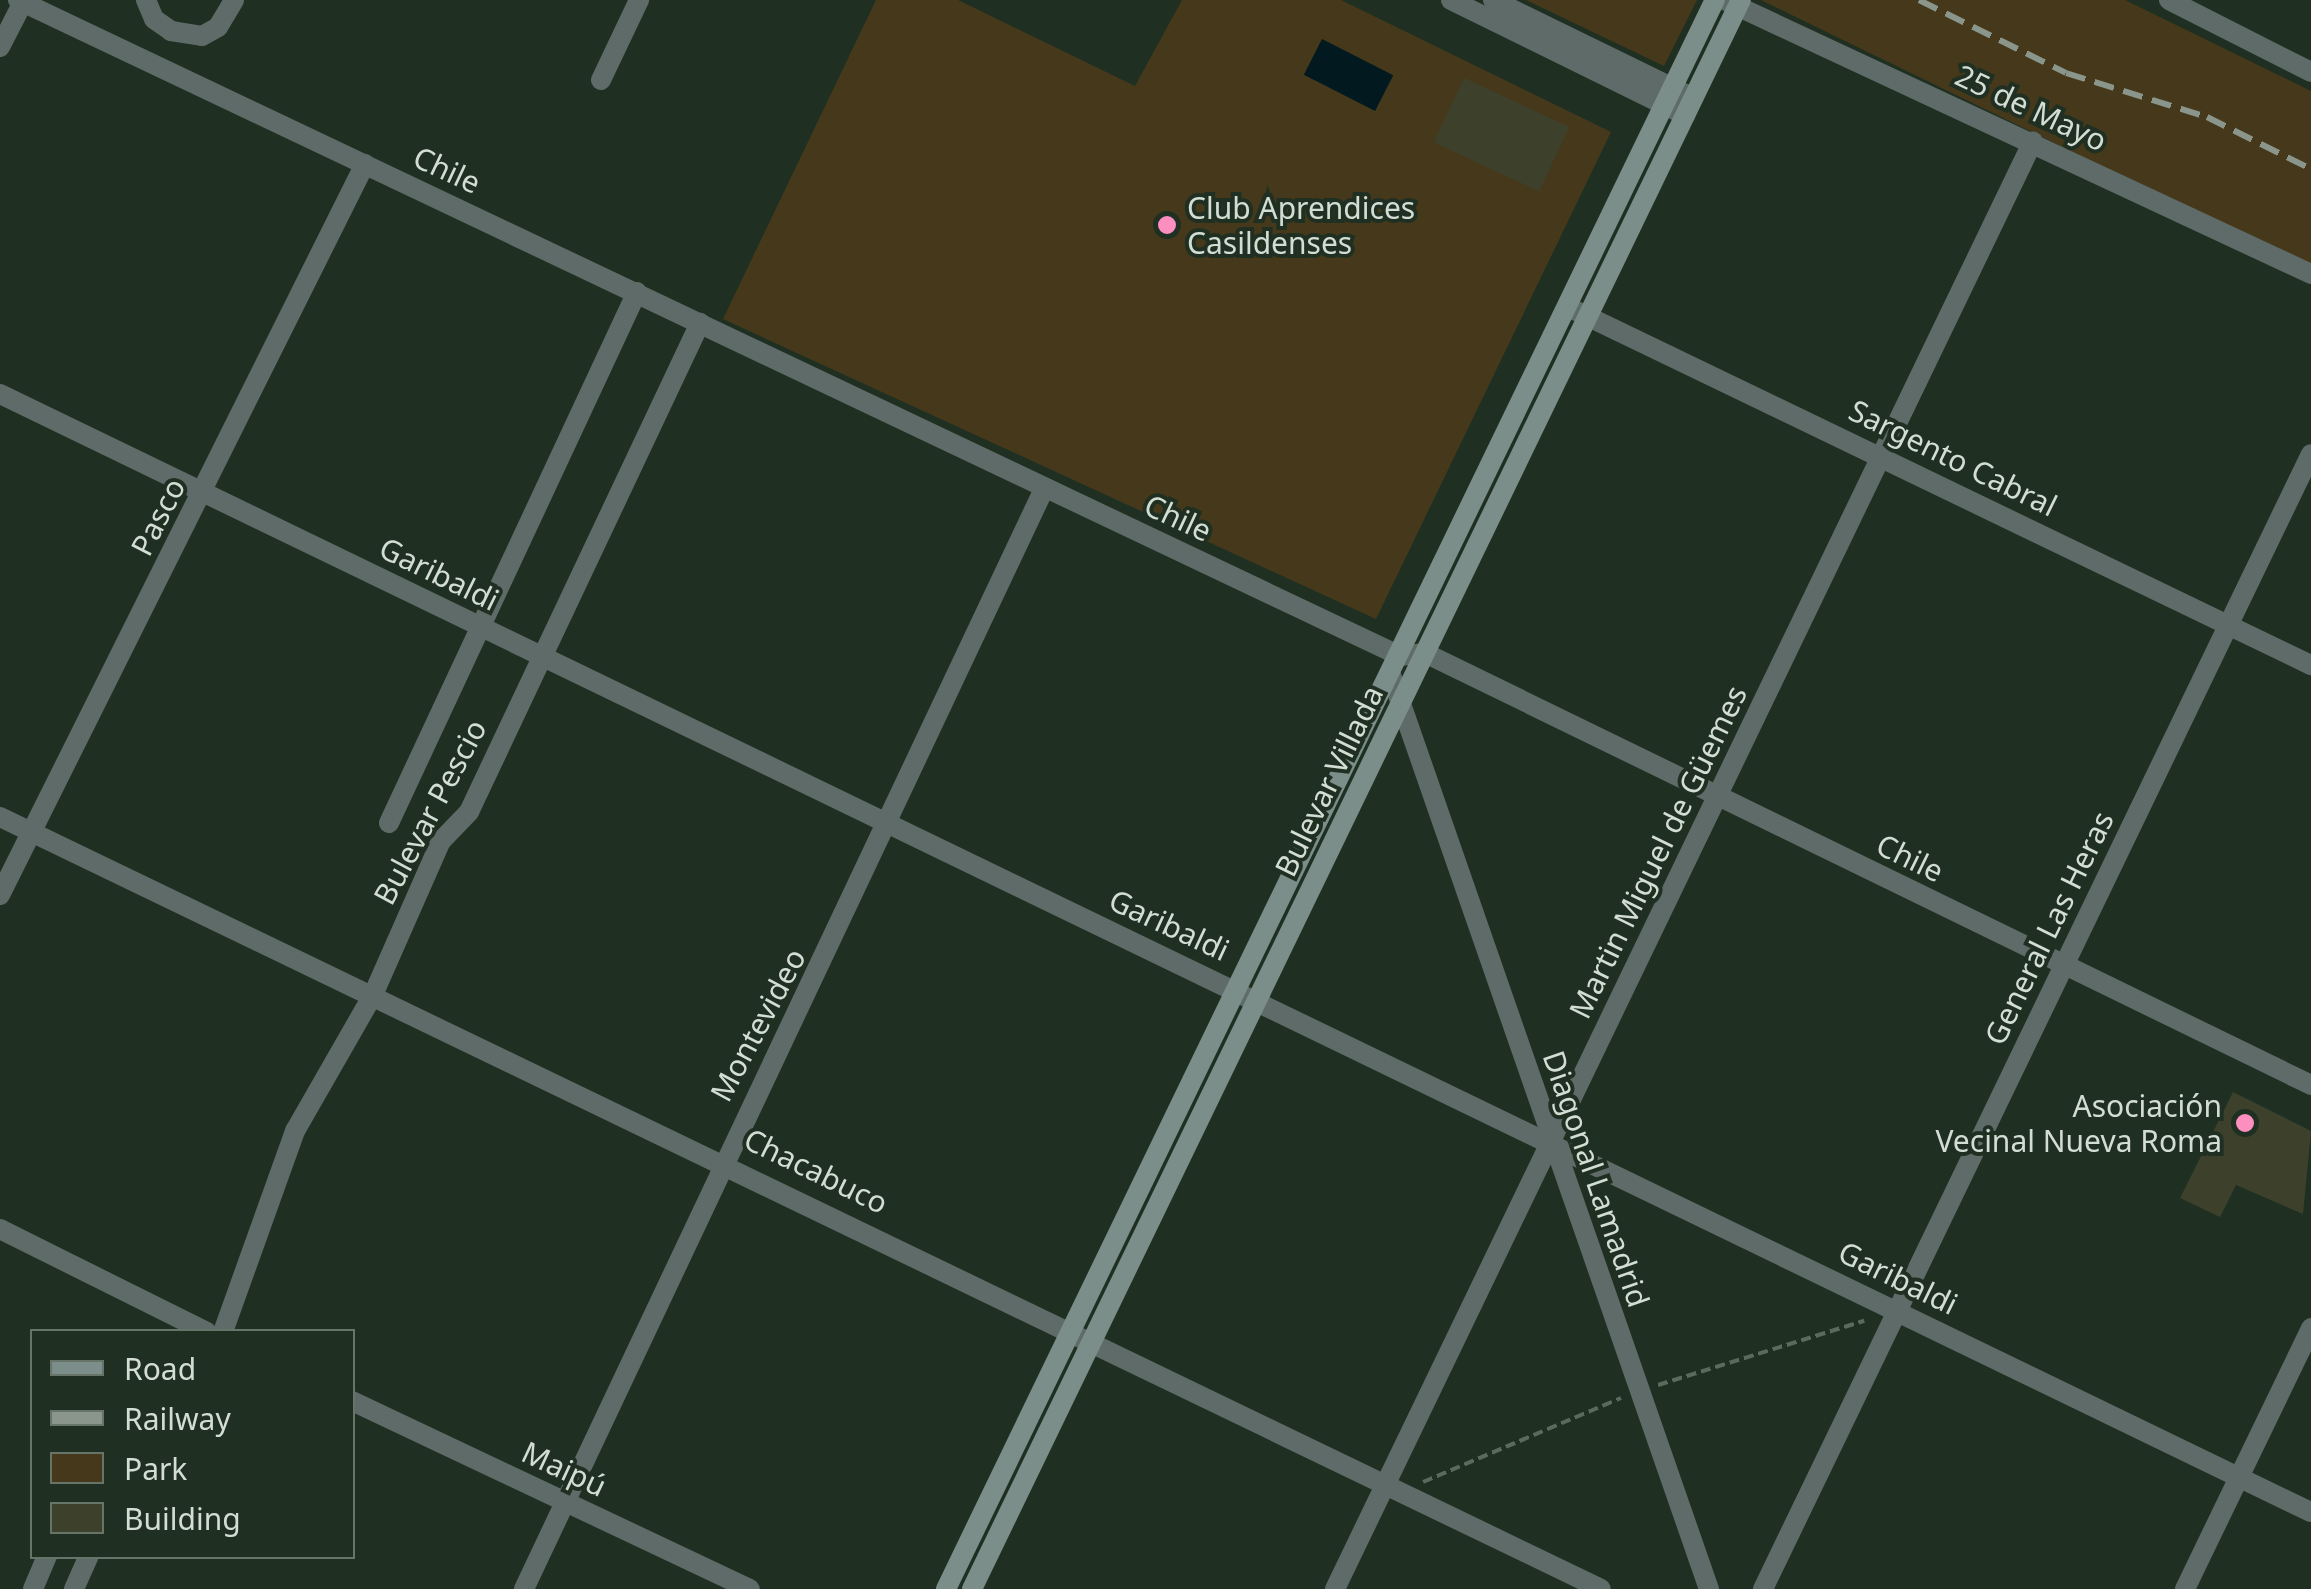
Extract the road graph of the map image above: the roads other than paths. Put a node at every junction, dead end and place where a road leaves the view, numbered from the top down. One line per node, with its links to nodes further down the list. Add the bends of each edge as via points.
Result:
1 (146, 0): 2 (street, via 154,20 171,31 202,36 218,28)
2 (234, 0)
3 (639, 0): 12 (street)
4 (1451, 0): 13 (street)
5 (1493, 0): 13 (street)
6 (1715, 0): 13 (main road, Bulevar Villada)
7 (2169, 0): 11 (street)
8 (20, 1): 10 (street); 16 (street, Chile)
9 (1735, 2): 14 (main road, Bulevar Villada); 15 (street, 25 de Mayo)
10 (0, 48)
11 (2311, 72)
12 (601, 80)
13 (1669, 96): 14 (street); 19 (main road, Bulevar Villada)
14 (1690, 106): 20 (main road, Bulevar Villada)
15 (2033, 141): 17 (street, 25 de Mayo); 24 (street, Martin Miguel de Güemes)
16 (365, 164): 18 (street, Chile); 26 (street, Pasco)
17 (2311, 274)
18 (637, 292): 21 (street, Chile); 28 (street, Bulevar Pescio)
19 (1568, 307): 20 (street, Sargento Cabral); 31 (main road, Bulevar Villada)
20 (1588, 316): 24 (street, Sargento Cabral); 29 (main road, Bulevar Villada)
21 (700, 323): 25 (street, Chile); 30 (street, Bulevar Pescio)
22 (0, 394): 26 (street, Garibaldi)
23 (2311, 454): 27 (street, General Las Heras)
24 (1883, 458): 27 (street, Sargento Cabral); 34 (street, Martin Miguel de Güemes)
25 (1044, 489): 31 (street, Chile); 37 (street, Montevideo)
26 (204, 494): 28 (street, Garibaldi); 38 (street, Pasco)
27 (2228, 625): 32 (street, Sargento Cabral); 40 (street, General Las Heras)
28 (480, 628): 30 (street, Garibaldi); 36 (street, Bulevar Pescio)
29 (1425, 654): 31 (street, Chile); 33 (main road, Bulevar Villada); 34 (street, Chile)
30 (540, 658): 37 (street, Garibaldi); 42 (street, Bulevar Pescio, via 468,812 442,842)
31 (1396, 665): 33 (street, Diagonal Lamadrid); 41 (main road, Bulevar Villada)
32 (2311, 665)
33 (1402, 701): 43 (main road, Bulevar Villada); 45 (street, Diagonal Lamadrid)
34 (1718, 798): 40 (street, Chile); 45 (street, Martin Miguel de Güemes)
35 (0, 816): 38 (street, Chacabuco)
36 (389, 823)
37 (887, 824): 41 (street, Garibaldi); 46 (street, Montevideo, via 821,974)
38 (30, 831): 39 (street, Pasco); 42 (street, Chacabuco)
39 (0, 895)
40 (2064, 966): 44 (street, Chile); 48 (street, General Las Heras)
41 (1233, 988): 43 (street, Garibaldi); 52 (main road, Bulevar Villada)
42 (373, 994): 46 (street, Chacabuco); 51 (street, Bulevar Pescio, via 295,1131)
43 (1256, 1000): 45 (street, Garibaldi); 53 (main road, Bulevar Villada)
44 (2311, 1085)
45 (1551, 1143): 48 (street, Garibaldi); 56 (street, Martin Miguel de Güemes); 69 (street, Diagonal Lamadrid)
46 (724, 1159): 52 (street, Chacabuco); 57 (street, Montevideo)
47 (0, 1229): 50 (street)
48 (1897, 1310): 55 (street, Garibaldi); 70 (street, General Las Heras)
49 (2311, 1328): 55 (street)
50 (201, 1329)
51 (224, 1329)
52 (1071, 1330): 53 (street, Chacabuco); 65 (main road, Bulevar Villada)
53 (1094, 1339): 56 (street, Chacabuco); 66 (main road, Bulevar Villada)
54 (355, 1403): 57 (street, Maipú)
55 (2239, 1476): 58 (street, Garibaldi); 71 (street)
56 (1386, 1484): 67 (street, Martin Miguel de Güemes); 68 (street, Chacabuco)
57 (564, 1503): 63 (street, Montevideo); 64 (street, Maipú)
58 (2311, 1512)
59 (47, 1559): 61 (street)
60 (88, 1559): 62 (street)
61 (34, 1589)
62 (74, 1589)
63 (524, 1589)
64 (750, 1589)
65 (946, 1589)
66 (972, 1589)
67 (1335, 1589)
68 (1601, 1589)
69 (1709, 1589)
70 (1763, 1589)
71 (2185, 1589)

